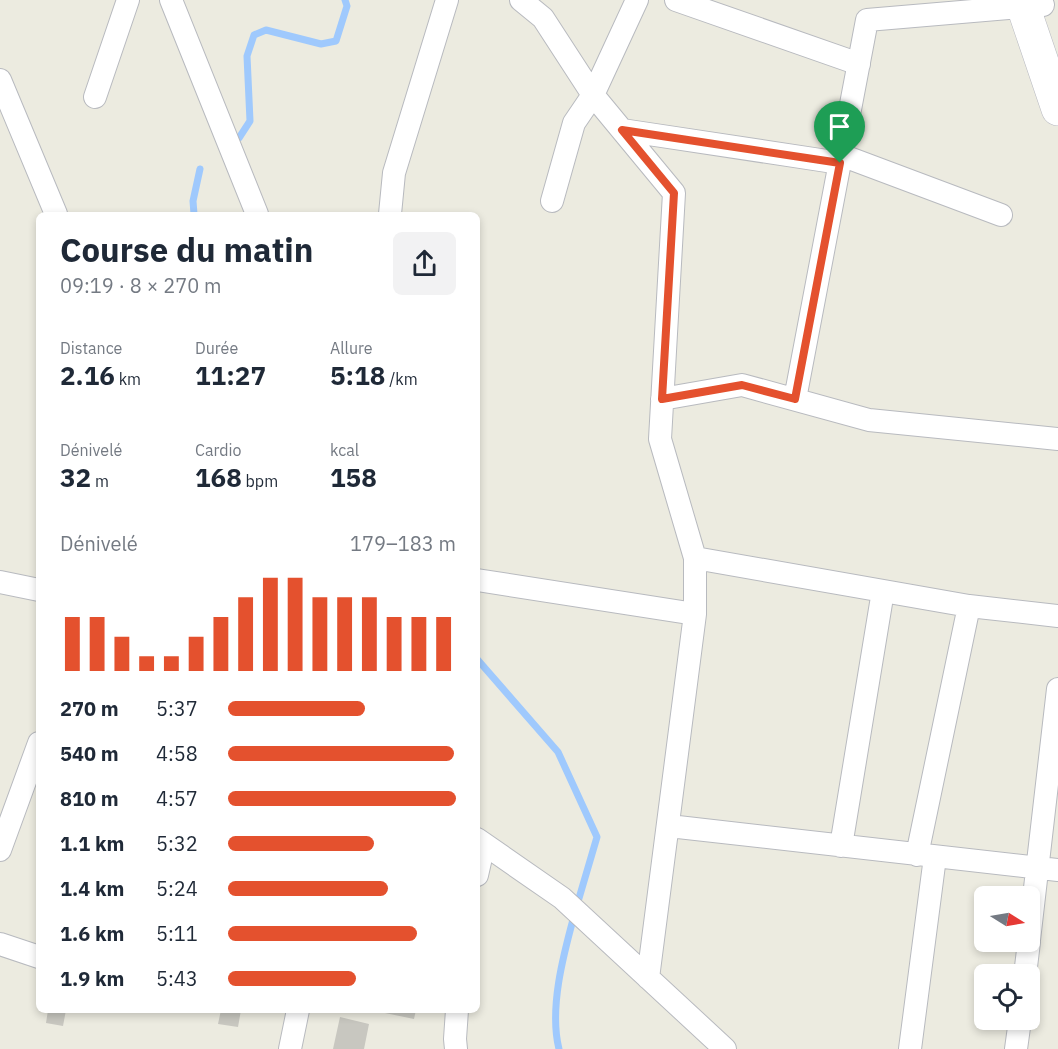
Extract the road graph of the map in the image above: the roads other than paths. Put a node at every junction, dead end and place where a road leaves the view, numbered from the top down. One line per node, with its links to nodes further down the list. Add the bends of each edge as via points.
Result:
1 (128, 0): 13 (street)
2 (171, 0): 19 (street)
3 (447, 0): 20 (street, via 394,173)
4 (521, 0): 8 (street)
5 (637, 0): 12 (street)
6 (676, 0): 10 (street)
7 (1032, 3): 9 (main road); 10 (street, via 867,20); 14 (main road)
8 (544, 9): 12 (street)
9 (1058, 48)
10 (859, 64): 16 (street)
11 (0, 80): 18 (street)
12 (593, 95): 15 (street); 17 (street, via 574,123)
13 (95, 97)
14 (1058, 109)
15 (622, 130): 16 (street); 22 (street, via 674,193)
16 (841, 159): 21 (street); 23 (street)
17 (552, 201)
18 (55, 212)
19 (256, 212)
20 (390, 212)
21 (1000, 215)
22 (662, 399): 23 (street, via 742,385); 25 (street, via 660,439)
23 (795, 399): 24 (street, via 869,420)
24 (1058, 439)
25 (695, 558): 29 (street); 31 (street)
26 (480, 580): 31 (street)
27 (0, 582): 28 (street)
28 (36, 589)
29 (883, 591): 30 (street); 37 (street)
30 (969, 606): 32 (street); 39 (street)
31 (695, 614): 35 (street)
32 (1058, 616)
33 (1058, 689): 40 (street)
34 (36, 751): 38 (street)
35 (669, 826): 37 (street); 44 (street)
36 (481, 841): 44 (street, via 562,898)
37 (841, 846): 39 (street)
38 (0, 850)
39 (926, 856): 40 (street); 51 (street)
40 (1048, 870): 41 (street)
41 (1040, 900)
42 (0, 944): 43 (street)
43 (36, 956)
44 (648, 978): 50 (street)
45 (297, 1013): 48 (street)
46 (457, 1013): 49 (street)
47 (1019, 1030): 52 (street)
48 (290, 1049)
49 (456, 1049)
50 (725, 1049)
51 (910, 1049)
52 (1016, 1049)

